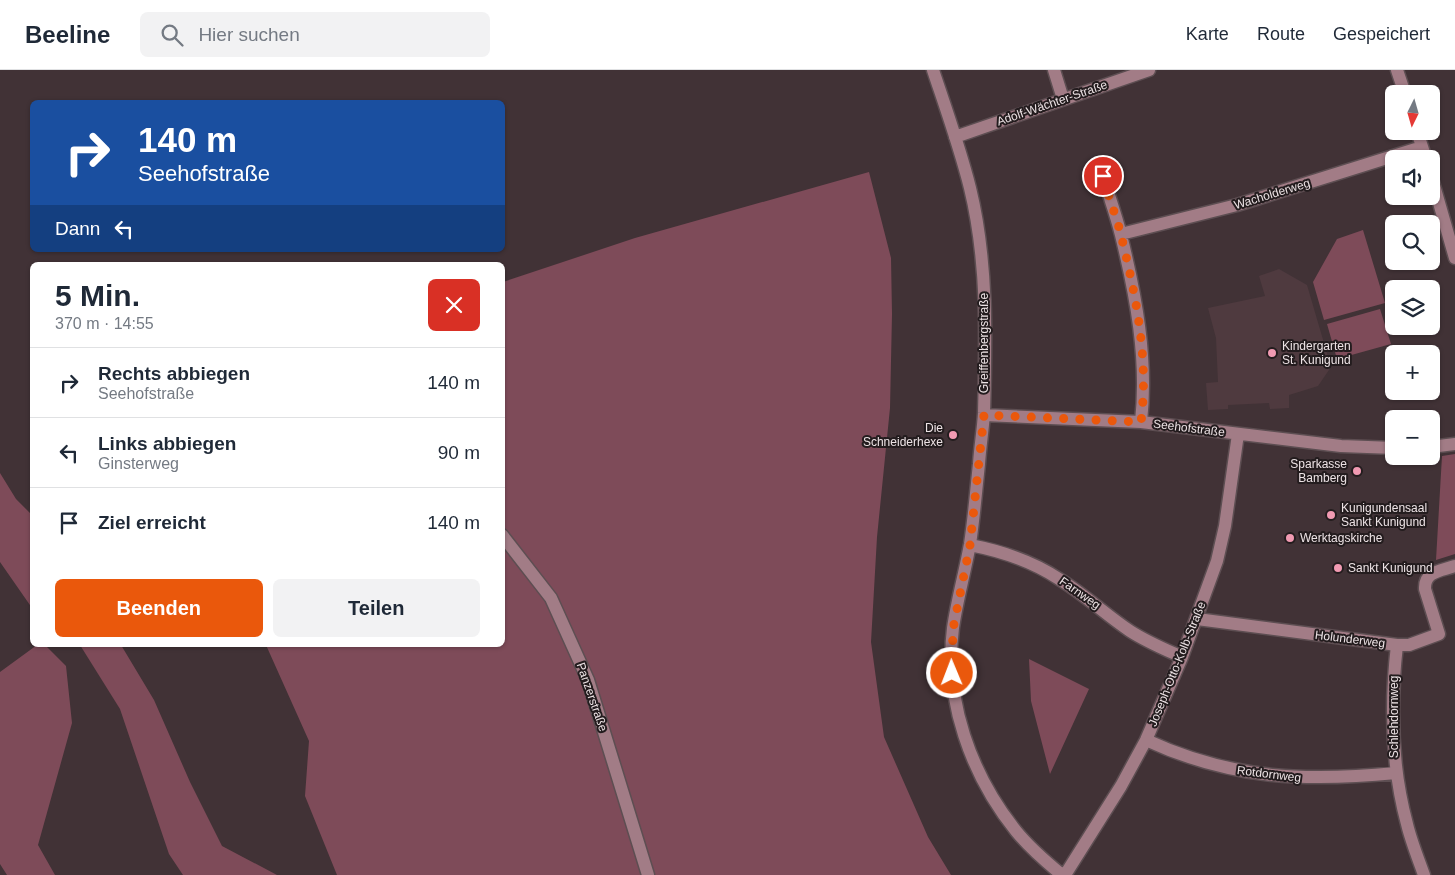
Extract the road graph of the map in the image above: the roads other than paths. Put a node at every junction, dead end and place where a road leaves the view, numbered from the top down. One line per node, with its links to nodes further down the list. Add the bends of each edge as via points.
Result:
1 (933, 70): 7 (street, Greiffenbergstraße)
2 (1054, 70): 6 (street)
3 (1149, 70): 6 (street, Adolf-Wächter-Straße)
4 (1398, 70): 5 (street)
5 (1402, 85)
6 (1063, 98): 7 (street, Adolf-Wächter-Straße)
7 (955, 136): 13 (street, Greiffenbergstraße, via 970,188 980,253 984,304)
8 (1385, 164): 11 (street, Wacholderweg)
9 (1103, 176): 11 (street)
10 (1440, 205): 12 (street)
11 (1121, 234): 14 (street, via 1141,345)
12 (1455, 258)
13 (984, 415): 14 (street, Seehofstraße); 20 (street, Greiffenbergstraße)
14 (1141, 422): 15 (street, Seehofstraße)
15 (1238, 434): 18 (street, Seehofstraße); 22 (street, Joseph-Otto-Kolb-Straße, via 1225,526 1217,562)
16 (1455, 444): 17 (street)
17 (1440, 446)
18 (1385, 448)
19 (505, 538): 27 (street, Panzerstraße, via 551,598 588,680)
20 (970, 545): 24 (street, Farnweg, via 1007,554 1035,566 1074,588 1141,638); 28 (street, Greiffenbergstraße, via 953,629 953,680 958,714 991,795 1021,837)
21 (1455, 566): 23 (street, Holunderweg, via 1426,578 1425,589 1439,634 1409,645)
22 (1197, 619): 23 (street, Holunderweg); 24 (street, Joseph-Otto-Kolb-Straße)
23 (1397, 645): 26 (street, Schlehdornweg, via 1392,723)
24 (1182, 657): 25 (street, Joseph-Otto-Kolb-Straße)
25 (1146, 740): 26 (street, Rotdornweg, via 1183,756 1247,773 1300,778 1355,778); 28 (street, Joseph-Otto-Kolb-Straße, via 1121,786)
26 (1396, 773): 29 (street, Schlehdornweg, via 1407,825)
27 (648, 875)
28 (1064, 875)
29 (1424, 875)

